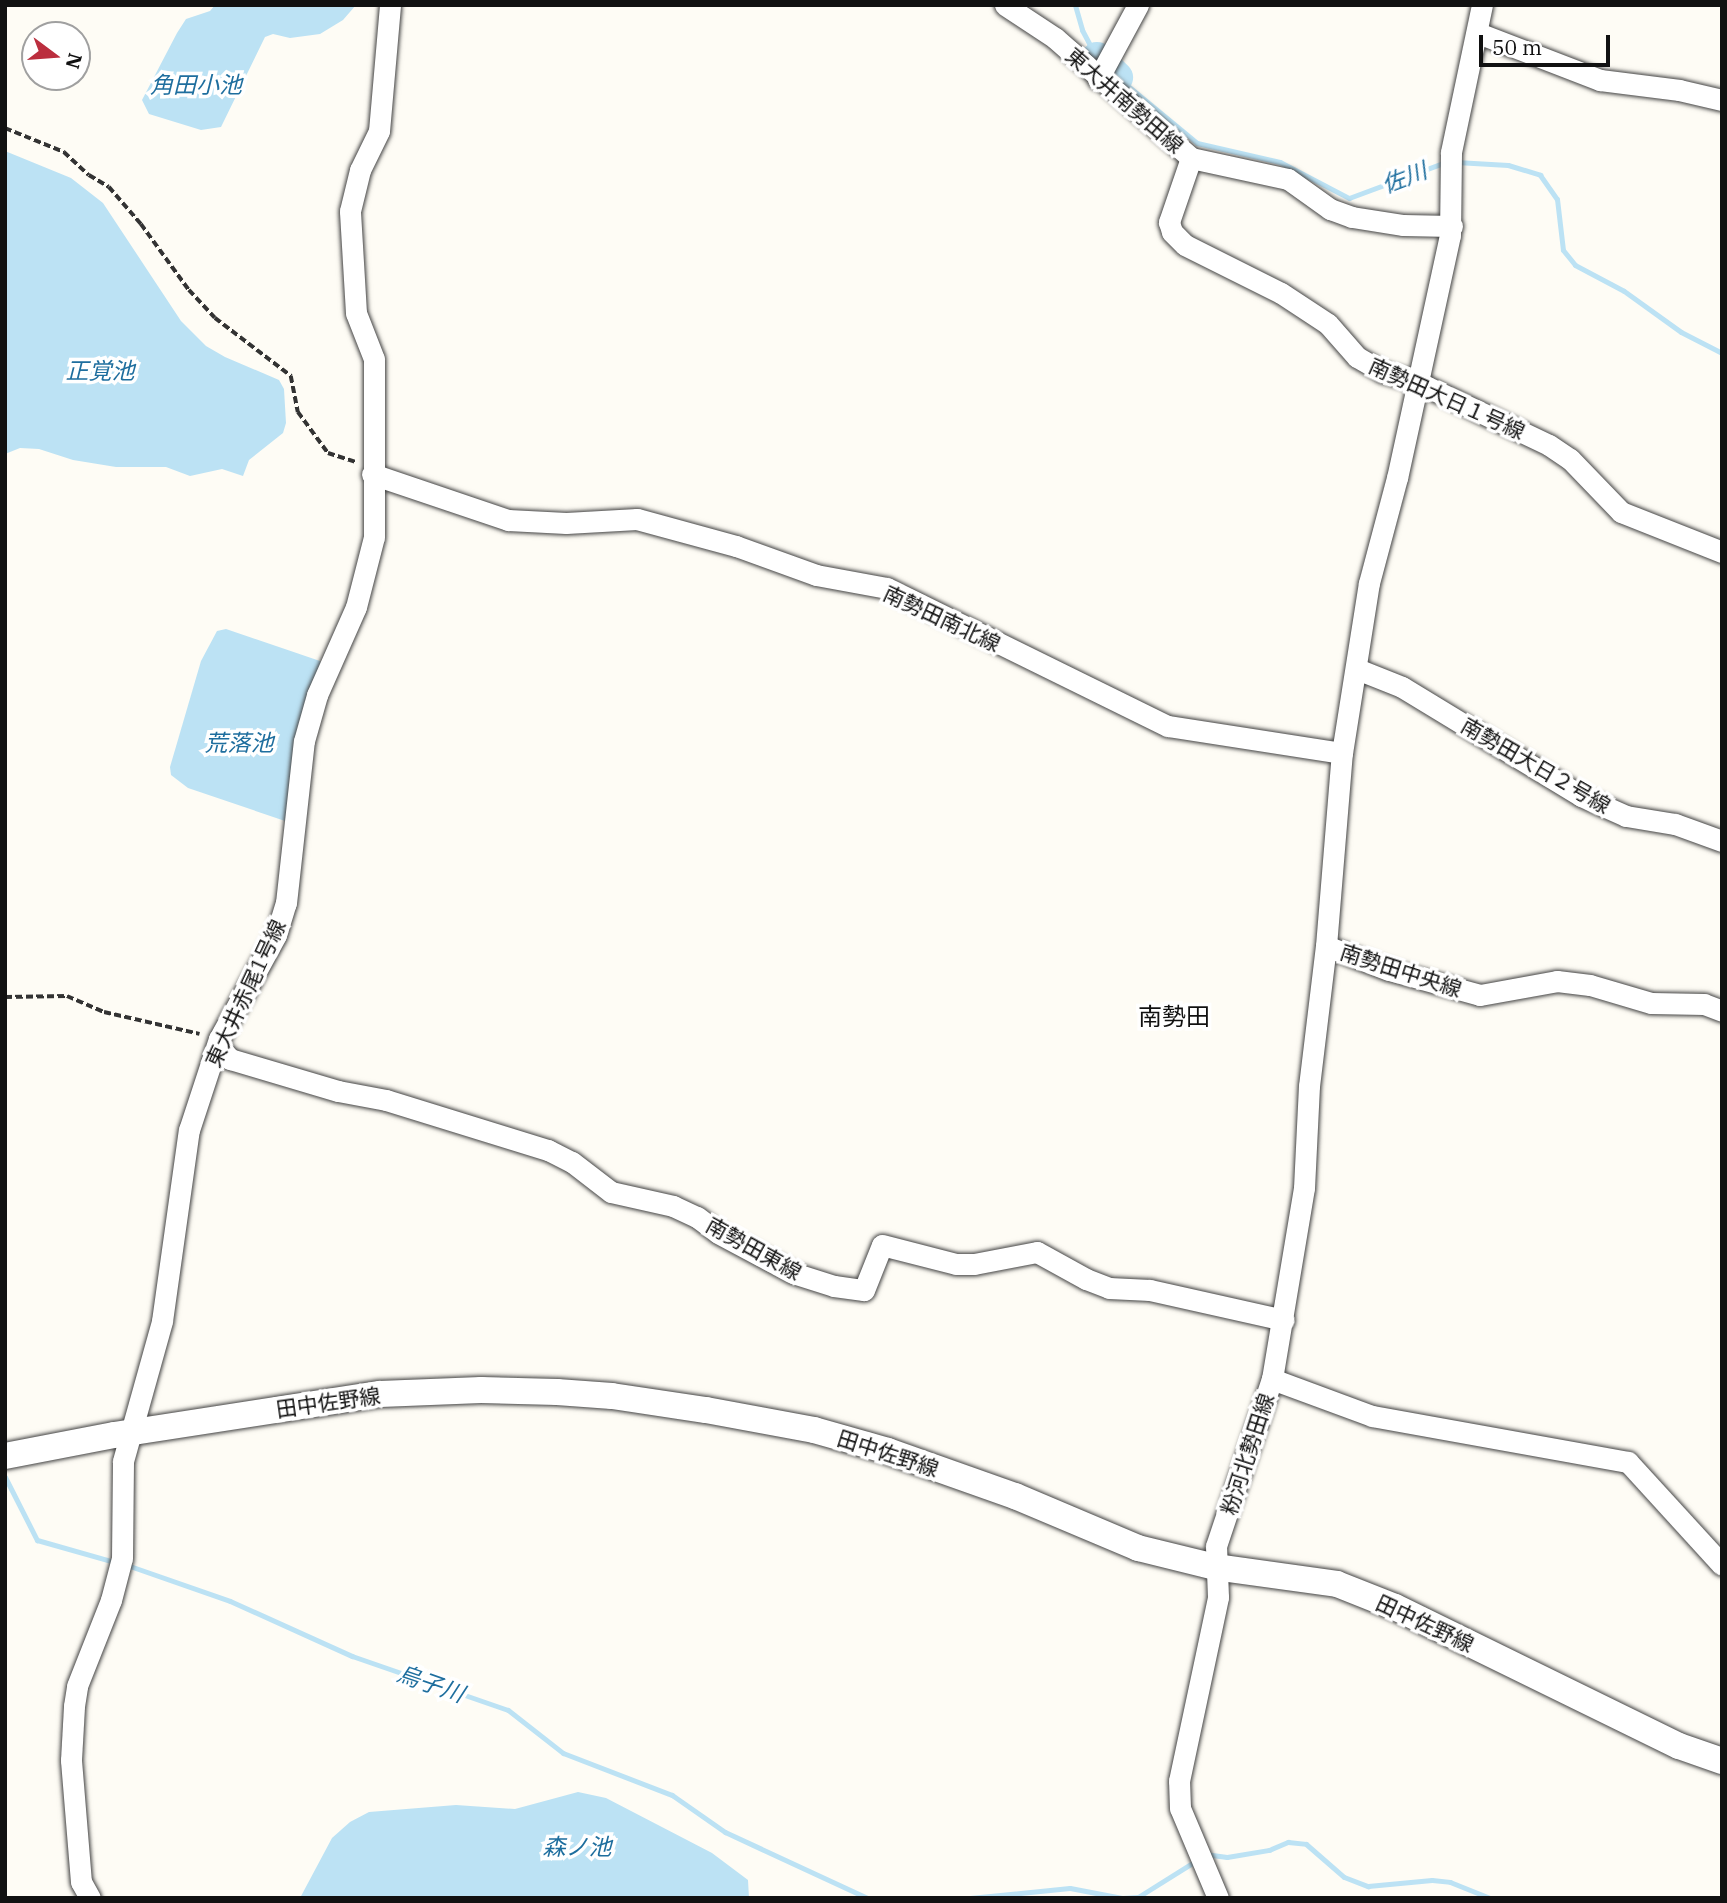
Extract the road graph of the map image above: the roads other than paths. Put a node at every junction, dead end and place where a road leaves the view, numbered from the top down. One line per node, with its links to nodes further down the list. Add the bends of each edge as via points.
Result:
1 (390, 5): 11 (street, 東大井赤尾1号線, via 379,131 360,170 350,211 356,313 374,359)
2 (1005, 5): 6 (street, 東大井南勢田線)
3 (1138, 5): 6 (street)
4 (1482, 5): 5 (street)
5 (1478, 33): 7 (street, via 1600,80); 9 (street, via 1451,161)
6 (1103, 69): 8 (street, 東大井南勢田線)
7 (1722, 100)
8 (1191, 158): 9 (street, 東大井南勢田線, via 1288,179 1330,209 1352,217); 10 (street, 南勢田大日１号線, via 1169,222 1185,245 1281,293 1328,324 1357,357 1383,372)
9 (1452, 226): 10 (street)
10 (1417, 382): 12 (street, 南勢田大日１号線, via 1570,458 1620,512); 13 (street, via 1369,583)
11 (372, 474): 14 (street, 南勢田南北線, via 508,520 637,519 736,546 816,575 887,588 1168,726); 18 (street, 東大井赤尾1号線, via 374,537 356,607 317,695 304,741 286,903 276,935)
12 (1722, 552)
13 (1357, 668): 14 (street); 15 (street, 南勢田大日２号線, via 1402,687 1581,796 1626,816 1675,824)
14 (1342, 753): 16 (street)
15 (1722, 841)
16 (1326, 946): 17 (street, 南勢田中央線, via 1389,970 1480,995 1557,981 1590,985 1651,1003 1704,1004); 19 (street, via 1309,1086 1304,1188)
17 (1722, 1011)
18 (219, 1039): 19 (street, 南勢田東線, via 230,1059 509,1135 548,1150 611,1192 673,1206 793,1273 834,1286 864,1290 882,1245 956,1264 1037,1251 1109,1288 1150,1290); 21 (street, 東大井赤尾1号線, via 189,1130 162,1321)
19 (1283, 1320): 20 (street)
20 (1272, 1378): 23 (street, 粉河北勢田線, via 1372,1416 1628,1461); 24 (street, 粉河北勢田線, via 1216,1546)
21 (129, 1433): 22 (street, 田中佐野線); 24 (street, 田中佐野線, via 380,1394 481,1390 612,1396 814,1430 1015,1496 1139,1548); 26 (street, 東大井赤尾1号線, via 121,1484 121,1563 74,1706 71,1760 80,1882)
22 (7, 1456)
23 (1722, 1565)
24 (1215, 1567): 25 (street, 田中佐野線, via 1337,1584 1395,1607 1679,1746); 27 (street, 粉河北勢田線, via 1218,1597 1180,1781 1180,1808)
25 (1722, 1761)
26 (90, 1898)
27 (1218, 1898)

